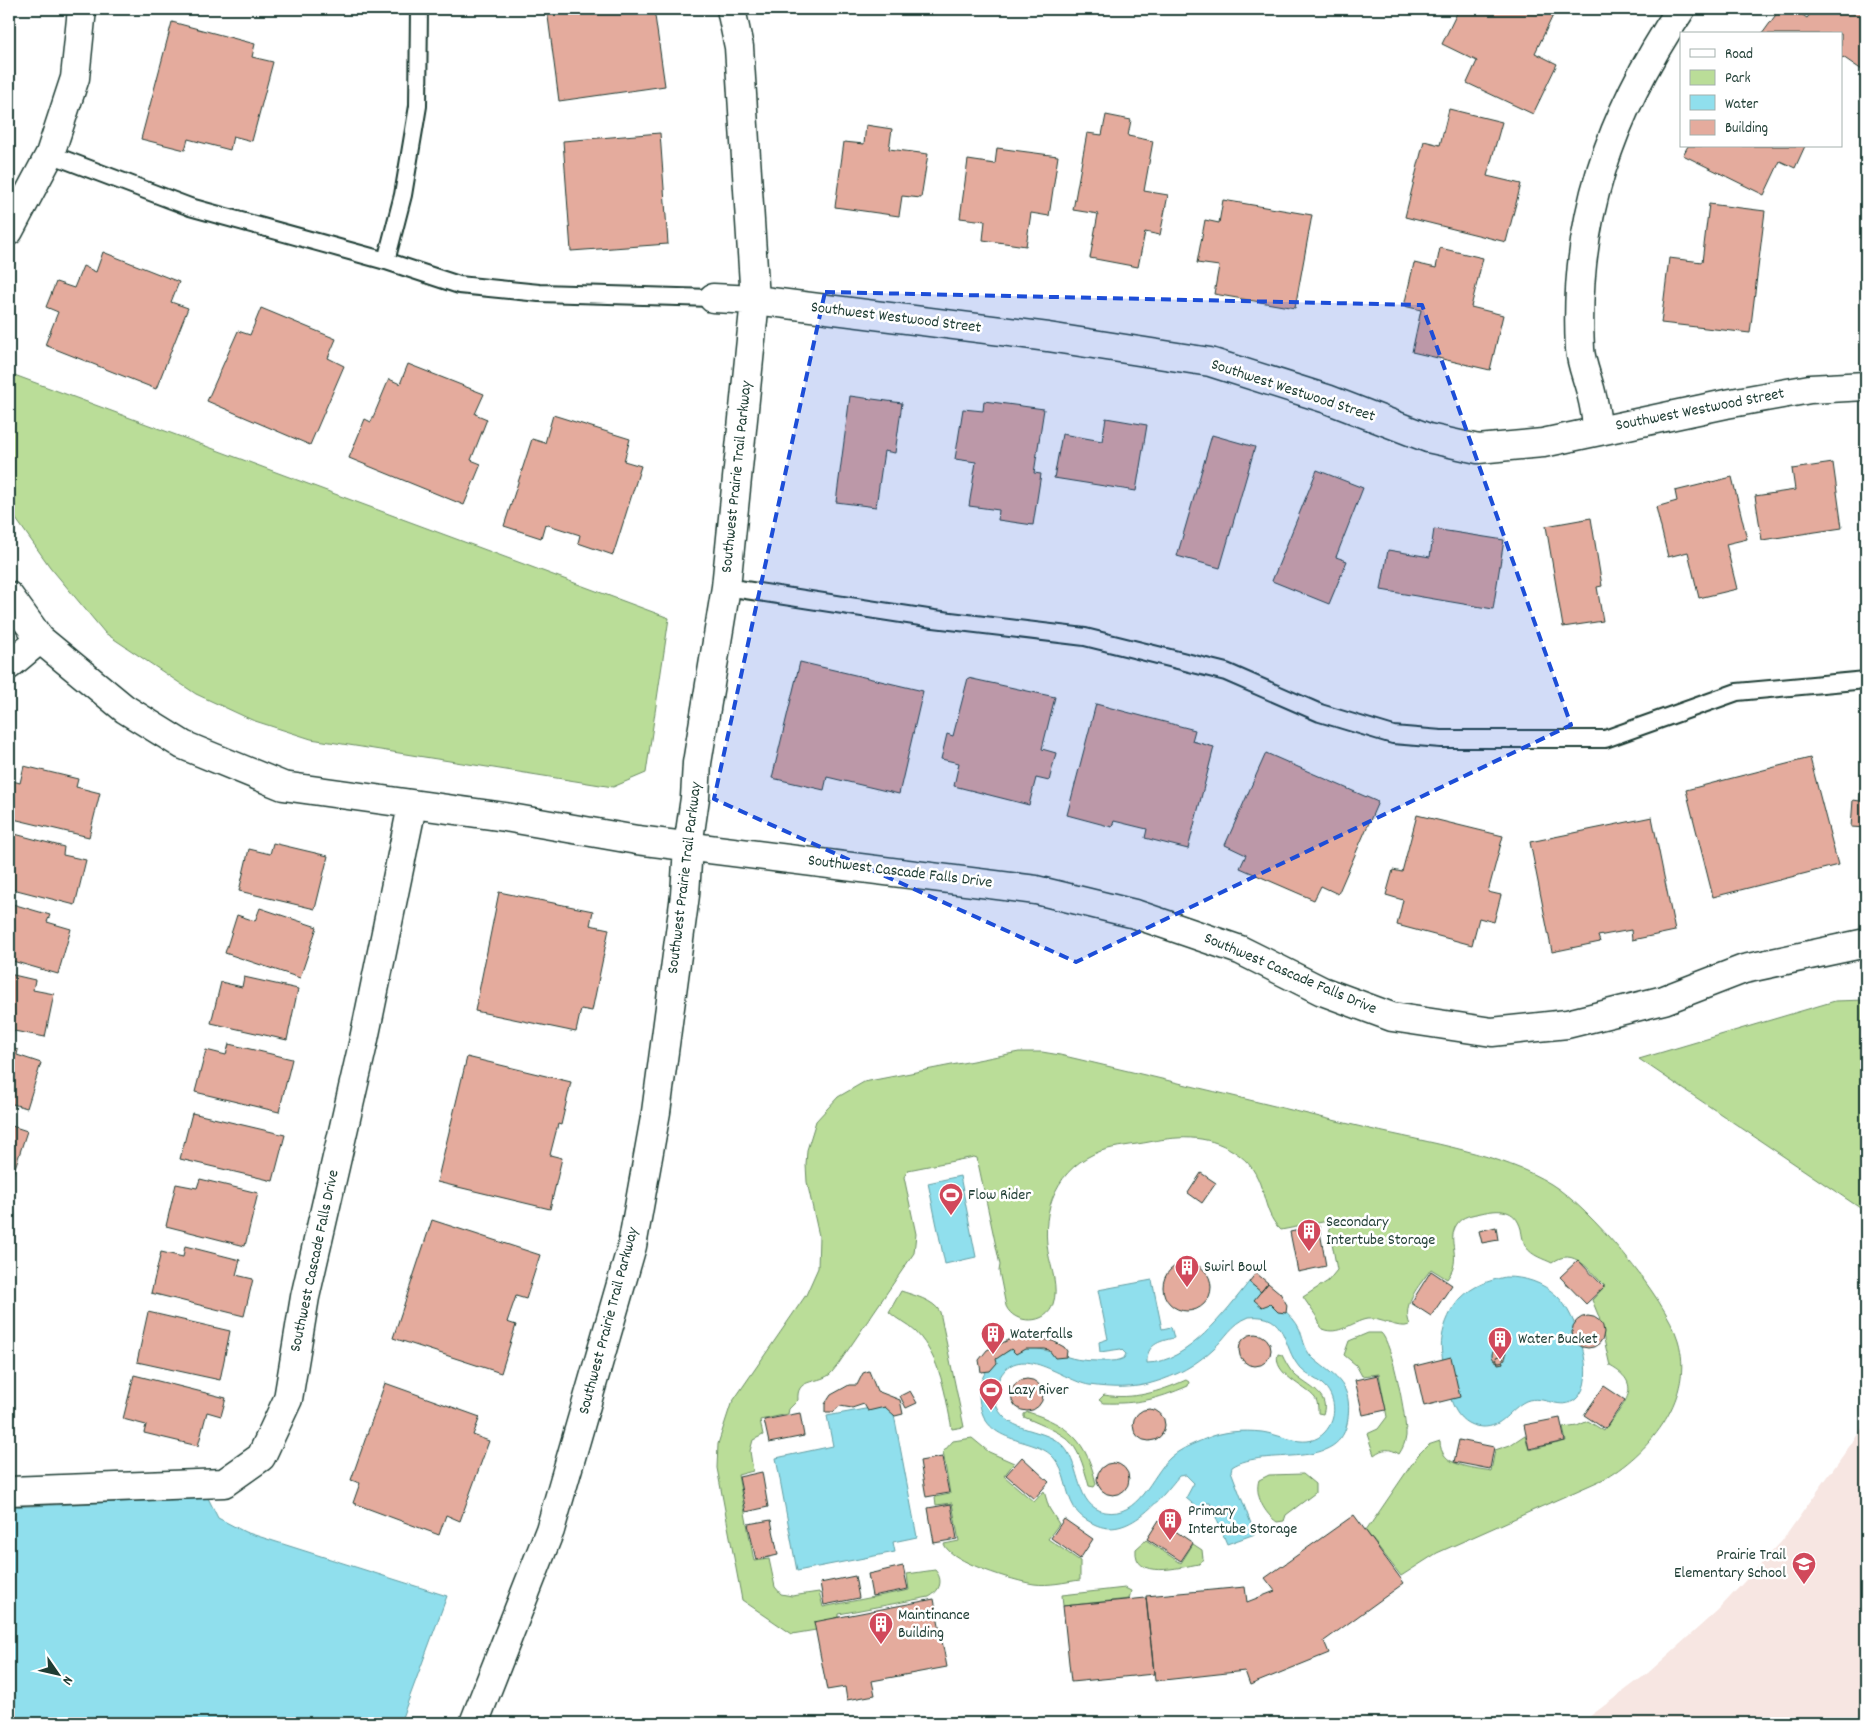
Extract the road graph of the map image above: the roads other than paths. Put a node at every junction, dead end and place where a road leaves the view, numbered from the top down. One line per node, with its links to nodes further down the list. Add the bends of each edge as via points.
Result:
1 (82, 9): 5 (street, via 75,78)
2 (419, 9): 7 (lane, via 418,106 403,195)
3 (731, 9): 9 (street, Southwest Prairie Trail Parkway, via 739,47)
4 (1680, 9): 11 (street, via 1634,88 1608,144 1590,206 1580,268 1580,351)
5 (50, 154): 6 (street); 7 (lane, via 190,207)
6 (9, 231)
7 (386, 262): 8 (lane, via 459,285 539,293)
8 (713, 298): 9 (street, Southwest Westwood Street)
9 (755, 300): 11 (street, Southwest Westwood Street, via 1210,362 1327,399 1428,438 1478,449 1543,443); 12 (street, Southwest Prairie Trail Parkway)
10 (1866, 386): 11 (street, Southwest Westwood Street, via 1810,389)
11 (1598, 431)
12 (726, 587): 16 (lane, via 934,619 1085,637 1226,672 1320,713 1393,735 1441,739 1605,739 1737,692); 18 (street, Southwest Prairie Trail Parkway)
13 (9, 596): 14 (street, Southwest Cascade Falls Drive)
14 (40, 640): 15 (street); 17 (street, Southwest Cascade Falls Drive, via 125,709 183,745 284,786)
15 (9, 665)
16 (1866, 680)
17 (412, 806): 18 (street, Southwest Cascade Falls Drive); 20 (street, Southwest Cascade Falls Drive, via 363,1044 305,1297 288,1399 261,1457 224,1483)
18 (688, 846): 19 (street, Southwest Cascade Falls Drive, via 1036,890 1135,914 1240,950 1322,991 1392,1017 1492,1032 1586,1021 1664,1000 1744,969); 21 (street, Southwest Prairie Trail Parkway, via 685,895 656,1112 632,1246 550,1530)
19 (1866, 943)
20 (9, 1491)
21 (474, 1723)

